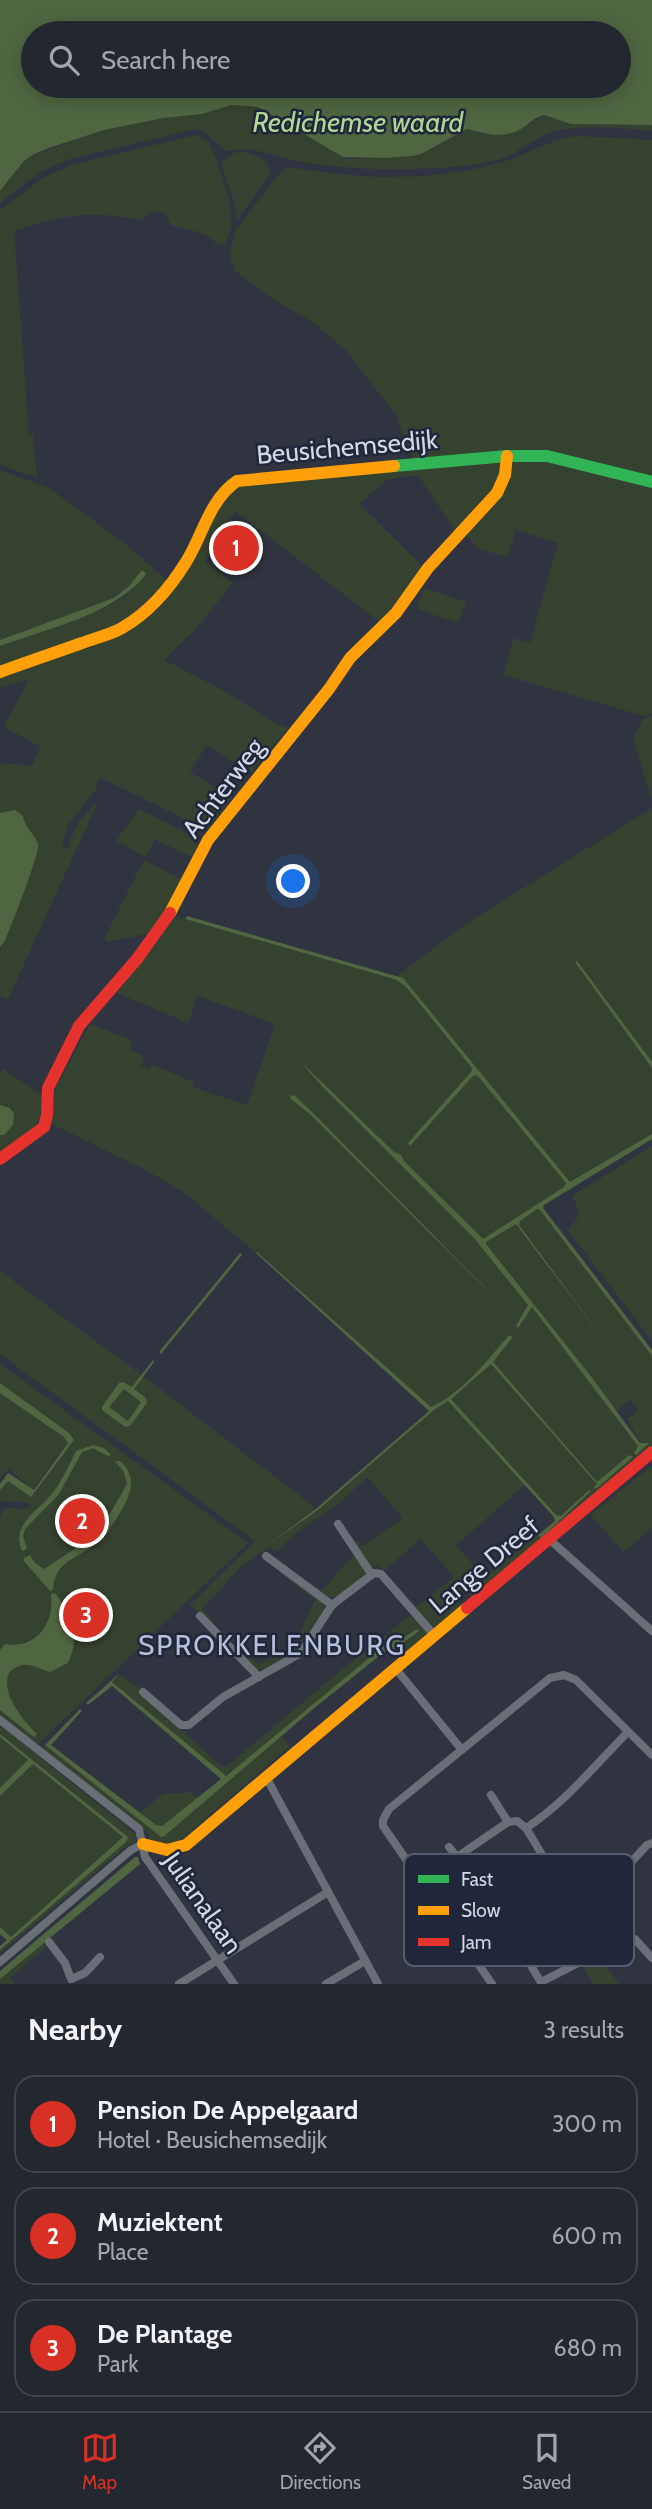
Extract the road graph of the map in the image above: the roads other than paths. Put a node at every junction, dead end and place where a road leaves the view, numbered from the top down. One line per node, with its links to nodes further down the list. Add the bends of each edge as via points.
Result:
1 (507, 456): 2 (street, Beusichemsedijk, via 547,456); 3 (street, Beusichemsedijk, via 236,481 218,496 193,551 173,581 136,620); 4 (street, Achterweg, via 497,493 428,568 396,613 350,658 208,840 165,923 71,1040 48,1088 44,1127)
2 (652, 482)
3 (0, 672)
4 (0, 1159)
5 (652, 1452): 7 (street, Lange Dreef)
6 (338, 1524): 9 (street)
7 (549, 1539): 12 (street); 13 (street, Lange Dreef)
8 (266, 1556): 10 (street)
9 (372, 1575): 10 (street); 13 (street, via 381,1574)
10 (332, 1605): 15 (street, via 301,1653)
11 (200, 1616): 15 (street)
12 (652, 1632)
13 (435, 1636): 14 (street, Lange Dreef)
14 (396, 1669): 19 (street); 21 (street, Lange Dreef)
15 (259, 1677): 16 (street, via 186,1726)
16 (143, 1692)
17 (0, 1720): 26 (street, Julianalaan, via 139,1829)
18 (628, 1732): 19 (street, via 576,1680 564,1675 550,1678); 20 (street); 24 (street, via 566,1797)
19 (462, 1750): 31 (street, via 389,1809 383,1820)
20 (652, 1755)
21 (266, 1777): 26 (street, Lange Dreef, via 186,1845 167,1850); 33 (street)
22 (491, 1795): 23 (street)
23 (508, 1822): 24 (street, via 517,1821); 29 (street)
24 (526, 1828): 30 (street)
25 (652, 1843): 32 (street)
26 (143, 1844): 38 (street, Julianalaan, via 145,1857); 40 (street)
27 (449, 1847): 28 (street)
28 (455, 1854)
29 (461, 1854)
30 (542, 1854)
31 (404, 1857)
32 (634, 1859)
33 (328, 1892): 38 (street); 39 (street)
34 (634, 1940): 37 (street)
35 (49, 1942): 36 (street, via 71,1979 85,1973)
36 (100, 1957)
37 (652, 1958)
38 (217, 1959): 45 (street); 46 (street, Julianalaan)
39 (365, 1961): 47 (street); 48 (street)
40 (0, 1962)
41 (479, 1966): 49 (street)
42 (531, 1966): 44 (street)
43 (574, 1966): 44 (street)
44 (542, 1983)
45 (179, 1984)
46 (234, 1984)
47 (326, 1984)
48 (378, 1984)
49 (492, 1984)

